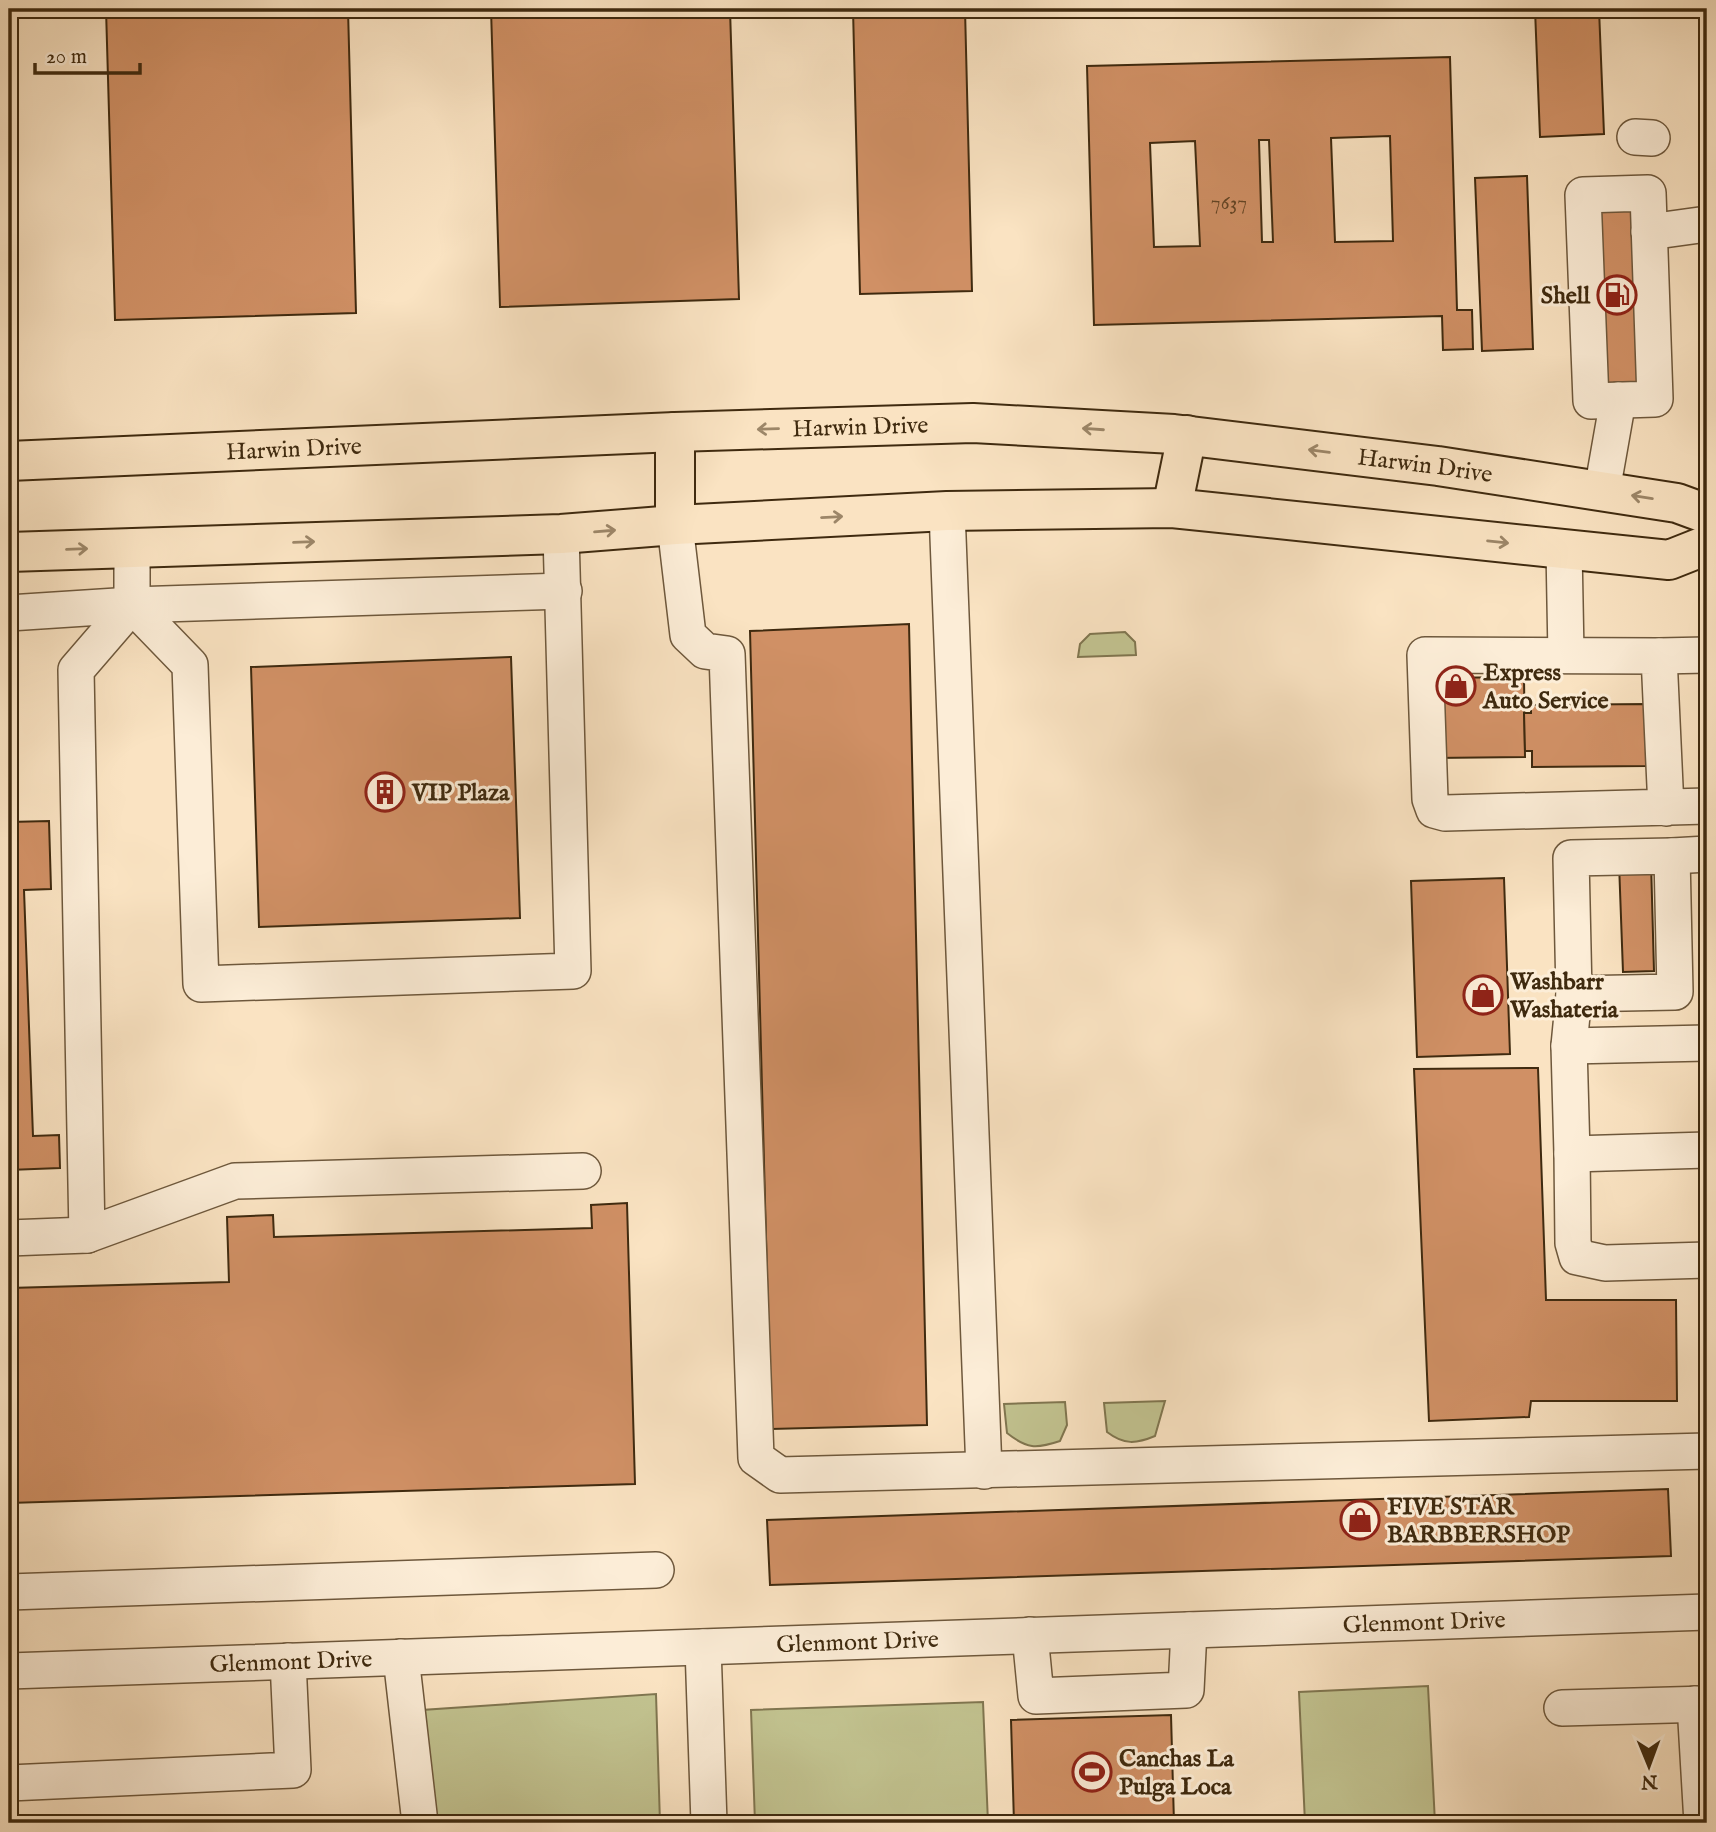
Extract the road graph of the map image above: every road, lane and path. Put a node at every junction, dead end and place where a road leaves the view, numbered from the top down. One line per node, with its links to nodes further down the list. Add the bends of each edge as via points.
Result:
1 (1707, 224): 2 (street)
2 (1650, 232): 3 (street, via 1655,399); 3 (street, via 1648,193 1583,195 1591,401)
3 (1618, 400): 7 (street)
4 (675, 432): 5 (main road, Harwin Drive, one-way to 4, via 973,423); 6 (main road, Harwin Drive); 11 (main road)
5 (1187, 435): 7 (main road, Harwin Drive, one-way to 5); 8 (main road)
6 (9, 461)
7 (1602, 491): 10 (main road, Harwin Drive, one-way to 7, via 1677,503)
8 (1172, 508): 9 (main road); 15 (main road, one-way to 15)
9 (947, 511): 11 (main road, one-way to 9); 37 (street)
10 (1707, 514)
11 (675, 525): 12 (main road, one-way to 11); 37 (street, via 688,635 705,650 727,654 756,1458 780,1475)
12 (561, 534): 14 (main road, one-way to 12); 17 (street)
13 (1707, 544): 15 (main road, via 1669,560)
14 (132, 547): 16 (main road, one-way to 14); 18 (street)
15 (1564, 549): 20 (street)
16 (9, 552)
17 (564, 591): 18 (street); 18 (street, via 573,971 559,972 201,984 190,665)
18 (132, 606): 19 (street); 33 (street, via 76,670)
19 (9, 613)
20 (1566, 655): 22 (street); 24 (street, via 1425,655 1434,810)
21 (1707, 655): 22 (street)
22 (1659, 656): 24 (street)
23 (1707, 806): 24 (street)
24 (1660, 807): 26 (street)
25 (1707, 854): 26 (street)
26 (1664, 856): 27 (street, via 1571,858); 27 (street, via 1675,992)
27 (1574, 994): 29 (street)
28 (1707, 1043): 29 (street)
29 (1569, 1046): 31 (street)
30 (1707, 1150): 31 (street)
31 (1572, 1154): 35 (street, via 1577,1257 1605,1263)
32 (583, 1171): 33 (street, via 234,1181)
33 (87, 1235): 34 (street)
34 (9, 1238)
35 (1707, 1260)
36 (1707, 1451): 37 (street)
37 (984, 1471)
38 (656, 1570): 39 (street)
39 (9, 1592)
40 (1707, 1612): 41 (street, Glenmont Drive)
41 (1189, 1630): 42 (street, Glenmont Drive); 42 (street, via 1186,1690 1036,1696)
42 (1030, 1635): 43 (street, Glenmont Drive)
43 (703, 1647): 44 (street, Glenmont Drive); 51 (street)
44 (401, 1657): 45 (street, Glenmont Drive); 50 (street)
45 (288, 1661): 46 (street, Glenmont Drive); 49 (street, via 293,1770)
46 (9, 1671)
47 (1701, 1704): 48 (street); 52 (street)
48 (1562, 1708)
49 (9, 1783)
50 (420, 1823)
51 (709, 1823)
52 (1702, 1823)

